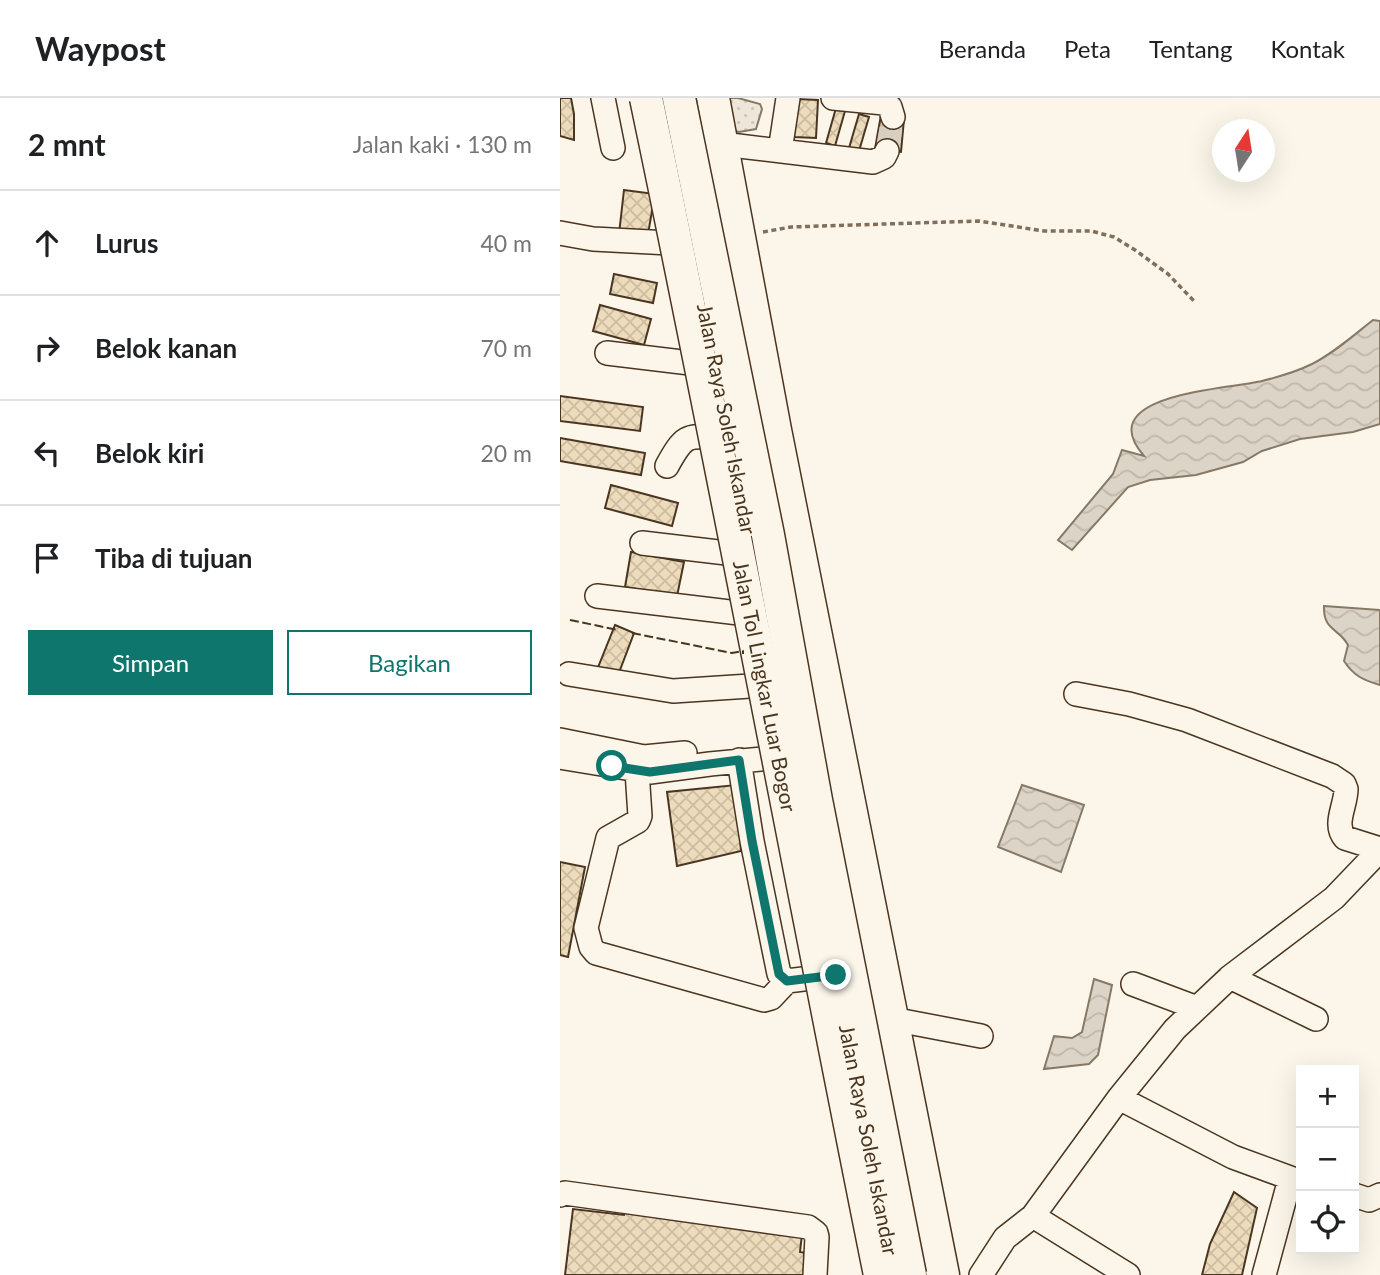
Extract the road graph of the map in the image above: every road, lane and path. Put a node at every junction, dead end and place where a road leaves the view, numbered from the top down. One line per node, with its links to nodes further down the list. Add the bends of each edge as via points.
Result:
1 (603, 98): 10 (street)
2 (646, 98): 49 (highway, Jalan Tol Lingkar Luar Bogor, bridge)
3 (661, 98): 15 (highway, Jalan Raya Soleh Iskandar)
4 (679, 98): 51 (highway, Jalan Tol Lingkar Luar Bogor, bridge)
5 (713, 98): 9 (highway)
6 (788, 98): 12 (street)
7 (833, 98): 8 (street, via 884,103)
8 (893, 117)
9 (722, 144): 12 (street); 14 (highway)
10 (613, 148)
11 (887, 150): 12 (street, via 873,162)
12 (780, 151)
13 (560, 233): 15 (street)
14 (740, 235): 16 (path, via 791,227 979,221 1091,231 1114,237 1135,250); 39 (highway)
15 (692, 244): 18 (highway, Jalan Raya Soleh Iskandar)
16 (1194, 301)
17 (607, 353): 18 (street)
18 (715, 366): 19 (highway, Jalan Raya Soleh Iskandar)
19 (728, 438): 20 (street, via 688,438 680,442); 22 (highway, Jalan Raya Soleh Iskandar)
20 (667, 466)
21 (642, 543): 22 (street)
22 (752, 556): 24 (highway, Jalan Raya Soleh Iskandar)
23 (597, 596): 24 (street)
24 (764, 616): 26 (highway, Jalan Raya Soleh Iskandar)
25 (569, 674): 26 (street, via 673,691)
26 (777, 680): 29 (highway, Jalan Raya Soleh Iskandar)
27 (1076, 694): 33 (street, via 1187,720 1332,776 1346,789 1341,834)
28 (560, 740): 29 (street, via 643,757)
29 (791, 749): 31 (street); 34 (highway, Jalan Raya Soleh Iskandar)
30 (560, 757): 32 (street)
31 (739, 760): 32 (street); 36 (street, via 779,974)
32 (638, 771): 36 (street, via 640,816 608,838 586,928 591,947 596,953 764,1000)
33 (1380, 849): 35 (street, via 1334,898)
34 (836, 975): 36 (street); 50 (highway, Jalan Raya Soleh Iskandar)
35 (1230, 977): 38 (street); 40 (street)
36 (787, 981)
37 (1133, 985): 38 (street)
38 (1197, 1007): 42 (street)
39 (892, 1019): 41 (street); 52 (highway)
40 (1316, 1020)
41 (981, 1036)
42 (1119, 1098): 43 (street, via 1233,1157); 47 (street)
43 (1296, 1181): 55 (street)
44 (560, 1195): 48 (street, via 808,1227 817,1237)
45 (1380, 1195): 46 (street, via 1369,1200)
46 (1359, 1197)
47 (1034, 1216): 53 (street, via 1005,1238); 54 (street)
48 (815, 1275)
49 (880, 1275)
50 (896, 1275)
51 (910, 1275)
52 (943, 1275)
53 (981, 1275)
54 (1128, 1275)
55 (1264, 1275)

